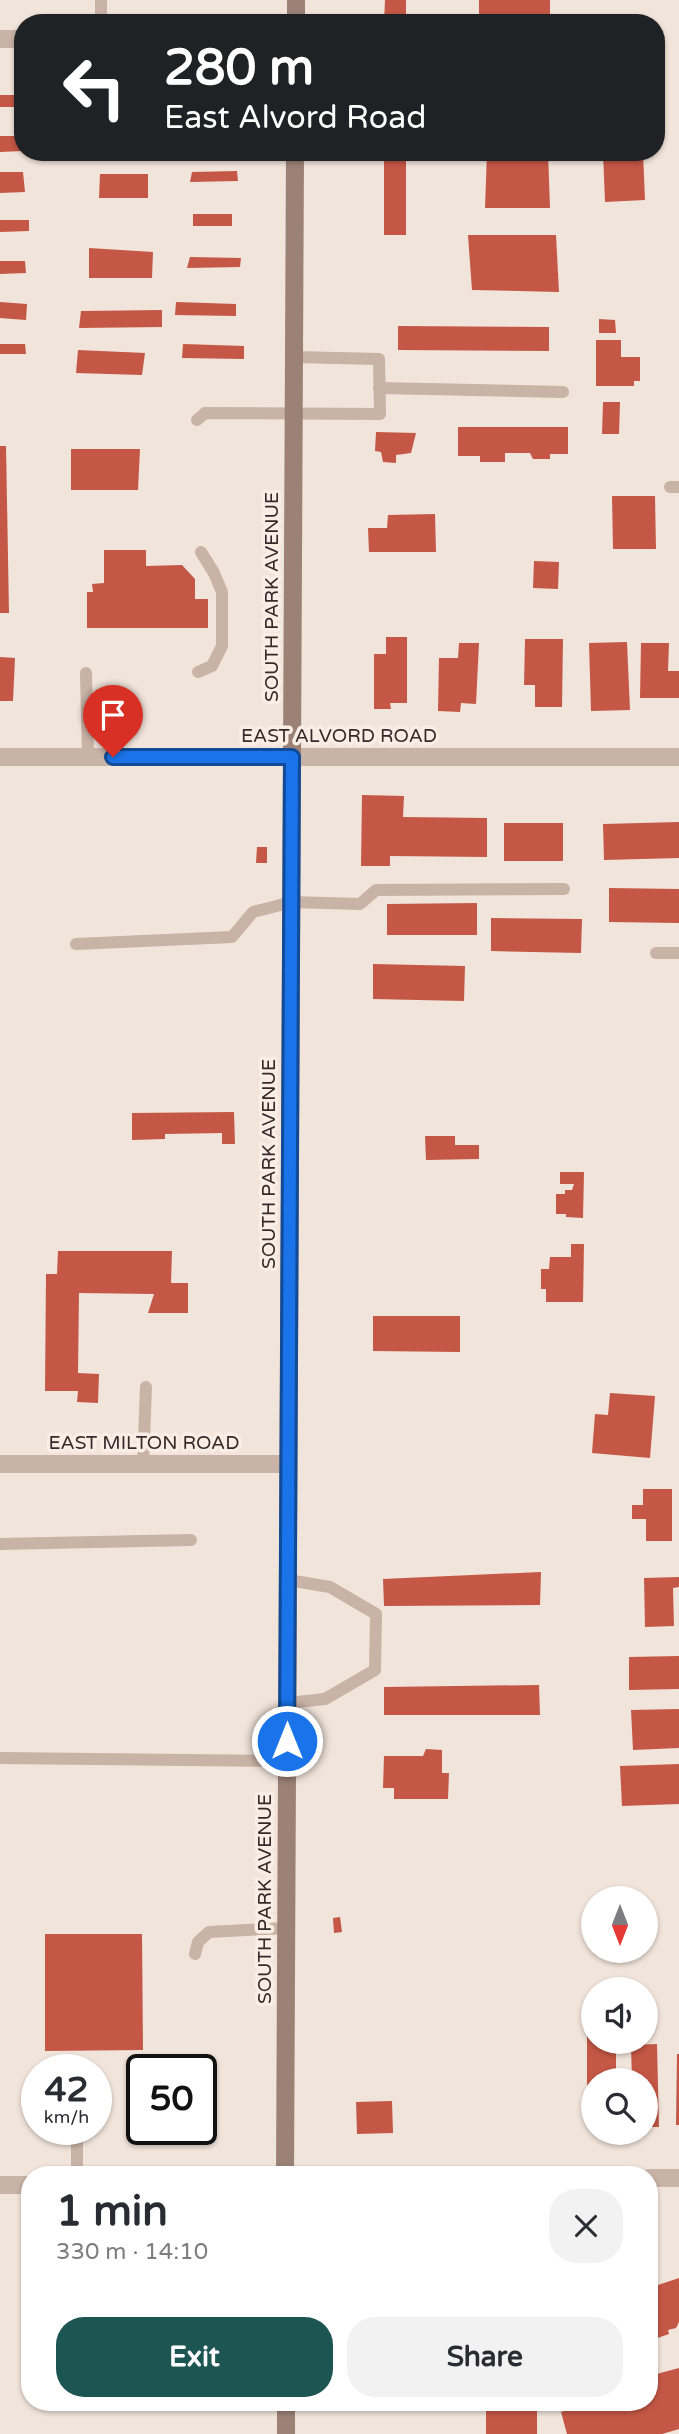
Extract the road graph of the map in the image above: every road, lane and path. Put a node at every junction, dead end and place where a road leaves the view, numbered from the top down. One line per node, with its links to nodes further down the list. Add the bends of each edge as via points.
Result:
1 (295, 161): 2 (main road, SOUTH PARK AVENUE)
2 (294, 357): 3 (lane, via 379,359); 5 (main road, SOUTH PARK AVENUE)
3 (379, 387): 4 (lane); 5 (lane, via 380,414)
4 (563, 392)
5 (293, 413): 6 (lane, via 205,413); 12 (main road, SOUTH PARK AVENUE)
6 (197, 420)
7 (201, 552): 8 (lane, via 222,592 222,646 212,666)
8 (198, 672)
9 (86, 673): 11 (lane)
10 (0, 757): 11 (street, EAST ALVORD ROAD)
11 (88, 757): 12 (street, EAST ALVORD ROAD)
12 (292, 757): 13 (street, EAST ALVORD ROAD); 15 (main road, SOUTH PARK AVENUE)
13 (679, 757)
14 (564, 889): 15 (lane, via 376,890 360,904)
15 (291, 902): 16 (lane, via 253,912 232,937); 22 (main road, SOUTH PARK AVENUE)
16 (76, 944)
17 (656, 953): 18 (lane)
18 (679, 953)
19 (146, 1387): 21 (lane)
20 (0, 1464): 21 (street, EAST MILTON ROAD)
21 (142, 1464): 22 (street, EAST MILTON ROAD)
22 (288, 1464): 25 (main road, SOUTH PARK AVENUE)
23 (191, 1540): 24 (lane)
24 (0, 1544)
25 (288, 1580): 26 (main road, SOUTH PARK AVENUE); 26 (lane, via 330,1587 376,1614 375,1670 325,1699)
26 (287, 1703): 28 (main road, SOUTH PARK AVENUE)
27 (0, 1758): 28 (lane)
28 (287, 1761): 29 (main road, SOUTH PARK AVENUE)
29 (286, 1928): 30 (lane, via 209,1933 198,1942); 33 (main road, SOUTH PARK AVENUE)
30 (195, 1954)
31 (77, 2145): 32 (lane)
32 (77, 2166)
33 (285, 2166)
34 (658, 2178): 35 (street)
35 (679, 2178)
36 (0, 2185): 37 (street)
37 (21, 2185)
38 (286, 2411): 39 (main road)
39 (286, 2434)

